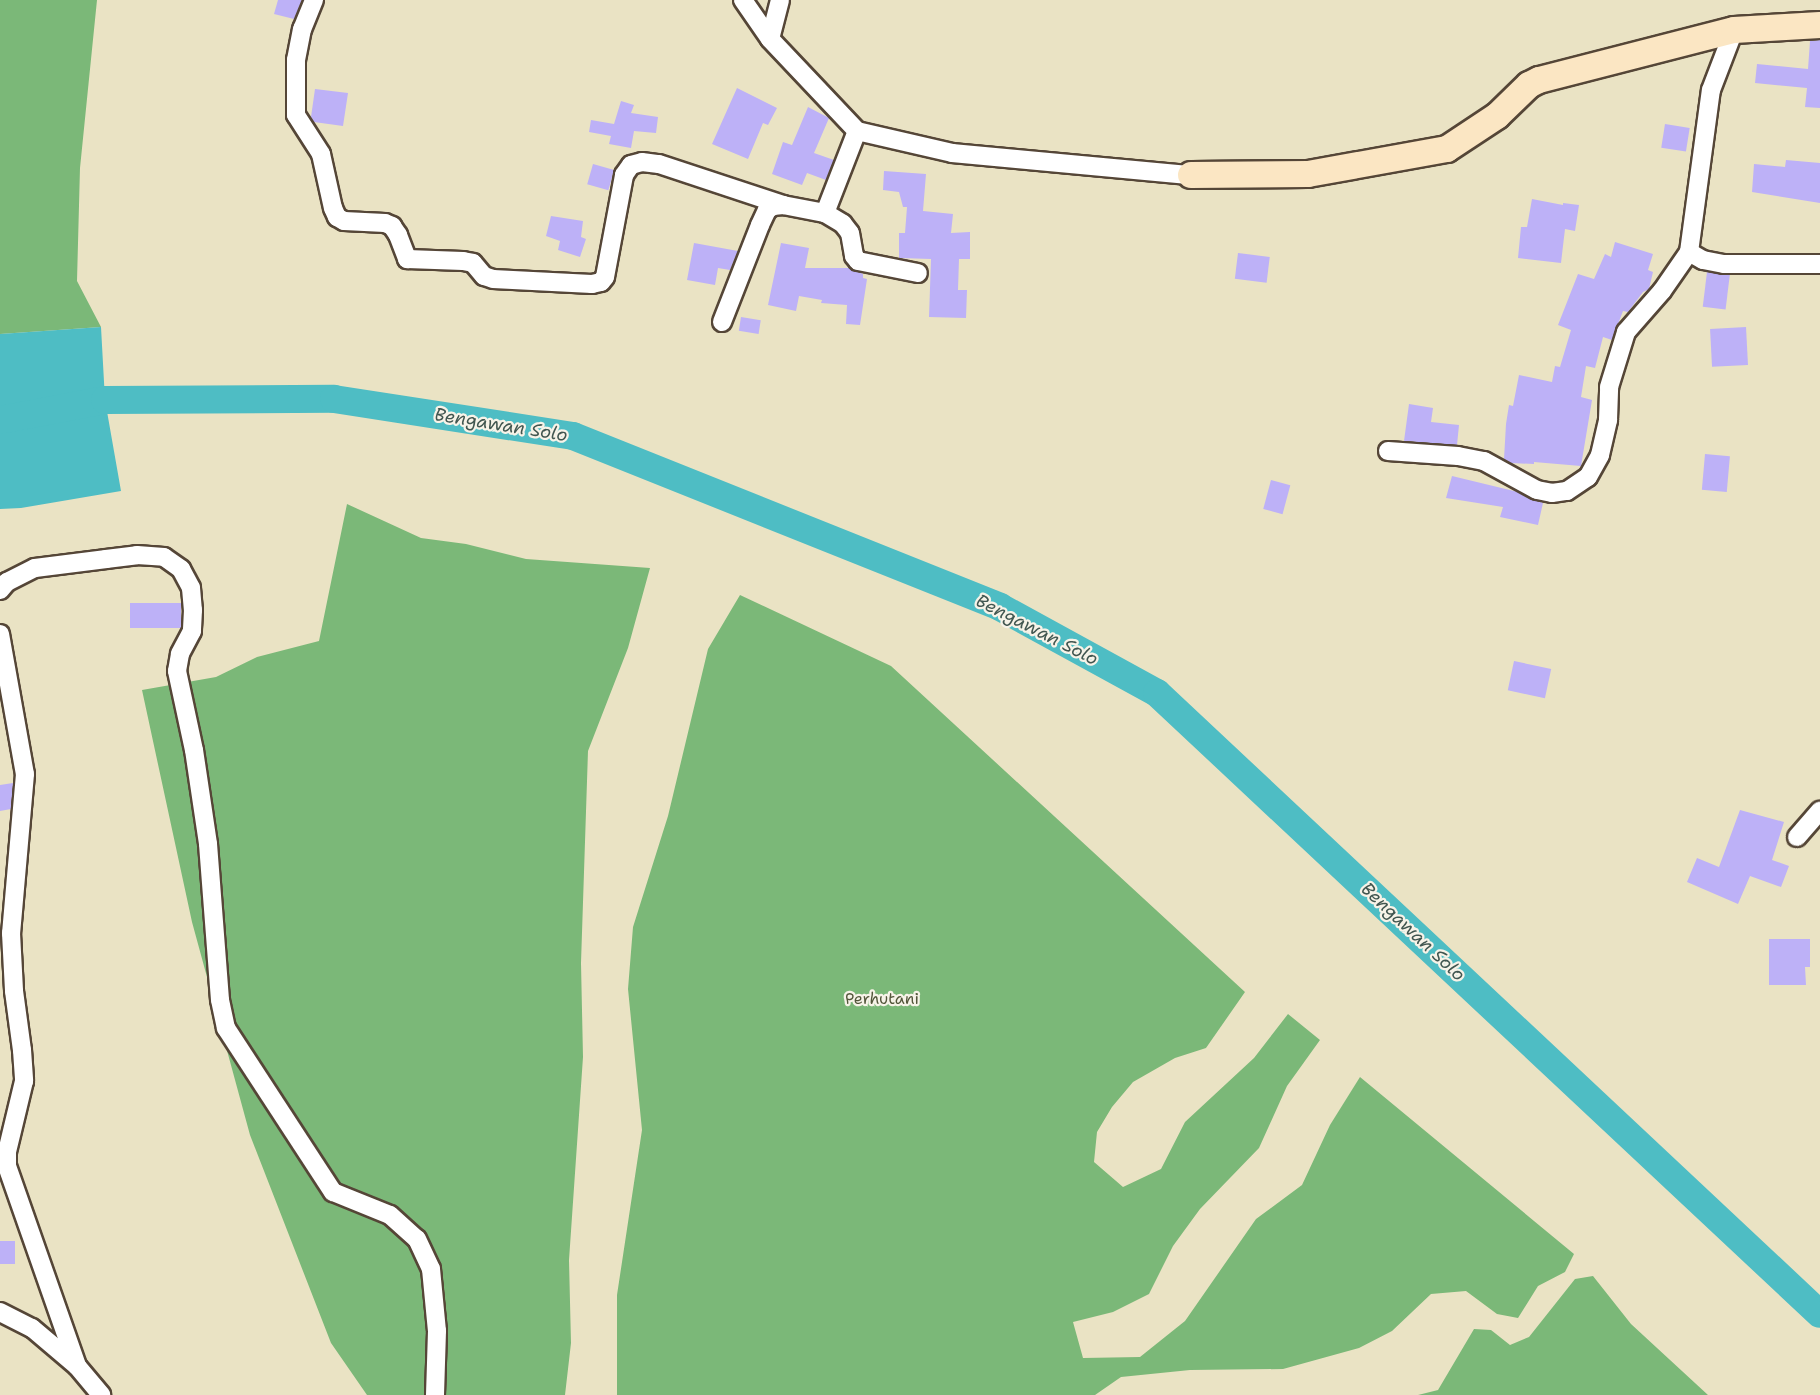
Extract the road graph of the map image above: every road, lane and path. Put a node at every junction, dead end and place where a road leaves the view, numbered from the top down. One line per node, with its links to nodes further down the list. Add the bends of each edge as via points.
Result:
1 (314, 0): 9 (street, via 302,29 296,60 296,115 321,154 337,217 392,226 407,259 473,263 484,276 493,279 601,282 624,175 632,165 642,162 659,164)
2 (743, 0): 6 (street)
3 (780, 0): 6 (street)
4 (1820, 25): 5 (main road)
5 (1734, 30): 8 (main road, via 1539,80 1447,149 1308,174); 11 (street, via 1711,90)
6 (770, 39): 7 (street)
7 (857, 131): 8 (street, via 952,153); 10 (street)
8 (1191, 175)
9 (783, 205): 10 (street); 14 (street, via 767,210)
10 (825, 213): 13 (street, via 850,233 858,261)
11 (1689, 252): 12 (street, via 1703,260 1724,264); 15 (street, via 1626,332 1609,387 1608,420 1600,455 1578,486 1552,492 1537,490 1484,461)
12 (1820, 264)
13 (918, 273)
14 (722, 322)
15 (1388, 451)
16 (0, 590): 23 (street, via 35,568 137,555 164,557 181,569 186,578 191,588 192,631 180,654 177,671 208,844 220,1000 226,1028 333,1192 390,1215 417,1239 431,1269 437,1331)
17 (0, 634): 21 (street, via 25,774 11,933 24,1081 7,1166)
18 (1820, 811): 19 (street)
19 (1797, 837)
20 (0, 1311): 21 (street, via 32,1328)
21 (77, 1366): 22 (street)
22 (101, 1395)
23 (435, 1395)

